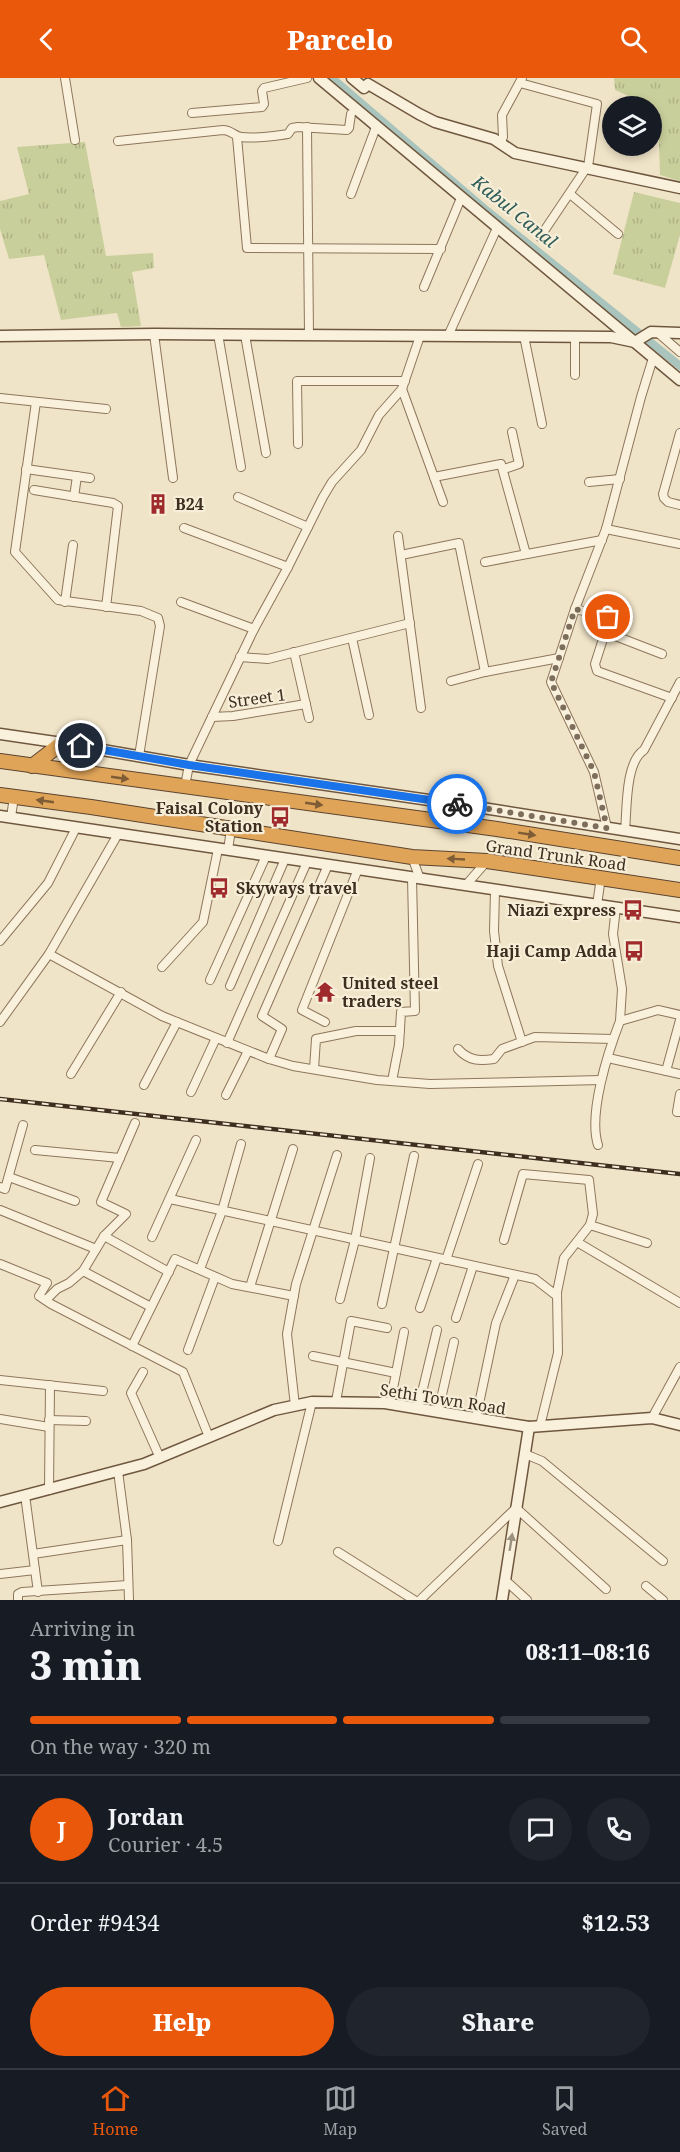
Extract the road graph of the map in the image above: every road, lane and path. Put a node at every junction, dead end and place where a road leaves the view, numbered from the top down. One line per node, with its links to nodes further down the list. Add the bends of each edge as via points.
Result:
1 (65, 78): 12 (street)
2 (306, 78): 8 (street, via 264,88 262,107)
3 (319, 78): 7 (street)
4 (352, 78): 6 (street)
5 (521, 81): 14 (street, via 502,115); 15 (street, via 597,105)
6 (361, 89): 7 (street); 14 (street, via 368,84 435,122)
7 (350, 106): 9 (street, via 348,130); 10 (street)
8 (192, 113)
9 (307, 127): 11 (street, via 292,128 288,134); 23 (street)
10 (376, 127): 17 (street); 19 (street)
11 (237, 137): 13 (street, via 230,130 223,130); 23 (street, via 247,248)
12 (75, 140)
13 (118, 141)
14 (501, 142): 15 (street, via 515,153)
15 (587, 167): 16 (street); 18 (street)
16 (680, 188)
17 (351, 194)
18 (570, 194): 21 (street); 22 (street)
19 (461, 198): 20 (street); 24 (street)
20 (497, 228): 33 (street); 36 (street)
21 (618, 234)
22 (540, 237)
23 (308, 249): 24 (street); 30 (street)
24 (441, 249): 25 (street)
25 (424, 287)
26 (680, 333): 36 (street)
27 (154, 334): 28 (street); 31 (street); 56 (street)
28 (218, 334): 29 (street); 50 (street)
29 (245, 335): 30 (street); 49 (street)
30 (309, 335): 32 (street)
31 (0, 336)
32 (420, 336): 33 (street); 41 (street)
33 (448, 336): 34 (street)
34 (524, 336): 35 (street); 45 (street)
35 (575, 337): 36 (street); 39 (street)
36 (644, 337): 37 (street); 38 (street)
37 (680, 352)
38 (653, 358): 40 (street); 57 (street)
39 (575, 375)
40 (680, 380)
41 (404, 385): 48 (street, via 297,381); 54 (street); 64 (street, via 379,415 356,456 332,482)
42 (0, 398): 43 (street)
43 (36, 402): 44 (street); 51 (street)
44 (106, 410)
45 (542, 424)
46 (512, 432): 52 (street, via 519,464)
47 (680, 433): 63 (street, via 663,494 668,502)
48 (298, 444)
49 (266, 453)
50 (241, 467)
51 (26, 469): 53 (street); 75 (street, via 15,552 54,598)
52 (504, 470): 54 (street, via 499,464); 72 (street)
53 (77, 477): 55 (street); 60 (street)
54 (434, 477): 62 (street)
55 (90, 478)
56 (173, 478)
57 (620, 479): 58 (street); 66 (street)
58 (589, 482)
59 (34, 490): 60 (street)
60 (74, 497): 77 (street, via 118,506)
61 (238, 497): 64 (street)
62 (442, 502)
63 (680, 505)
64 (308, 527): 74 (street)
65 (184, 528): 74 (street)
66 (606, 529): 68 (street); 70 (street)
67 (399, 536): 71 (street)
68 (602, 540): 72 (street); 78 (street)
69 (73, 544): 75 (street)
70 (680, 544)
71 (401, 555): 79 (street); 87 (street, via 459,543)
72 (526, 555): 73 (street)
73 (485, 562)
74 (288, 567): 80 (street)
75 (65, 602): 77 (street)
76 (181, 602): 80 (street)
77 (106, 607): 98 (street, via 152,614 160,621)
78 (575, 609): 81 (street, via 608,617); 86 (street)
79 (410, 623): 82 (street); 92 (street)
80 (254, 629): 85 (street)
81 (605, 632): 84 (street); 90 (street, via 595,664 597,671)
82 (352, 638): 83 (street); 93 (street)
83 (294, 652): 85 (street, via 268,659); 91 (street)
84 (662, 654)
85 (240, 657): 94 (street)
86 (559, 658): 87 (street); 107 (street, via 552,686 594,772)
87 (485, 672): 88 (street)
88 (451, 681)
89 (680, 682): 90 (street)
90 (672, 698): 110 (street, via 634,761)
91 (306, 704): 94 (street, Street 1); 95 (street)
92 (421, 708)
93 (369, 715)
94 (212, 717): 100 (street)
95 (309, 718)
96 (0, 734): 97 (street)
97 (62, 743): 98 (street); 101 (highway)
98 (139, 756): 100 (street)
99 (0, 761): 101 (highway, Grand Trunk Road)
100 (189, 765): 102 (street); 104 (street)
101 (32, 766): 102 (highway, Grand Trunk Road, one-way to 102)
102 (185, 786): 109 (highway, Grand Trunk Road, one-way to 109)
103 (7, 796): 105 (street); 108 (highway, Grand Trunk Road, one-way to 103)
104 (506, 812): 107 (street); 109 (street)
105 (5, 817): 106 (street)
106 (76, 828): 111 (street); 130 (street, via 48,883)
107 (607, 828): 110 (street)
108 (231, 829): 113 (street); 115 (highway, Grand Trunk Road)
109 (497, 830): 116 (highway, Grand Trunk Road, one-way to 116)
110 (625, 831): 112 (street)
111 (118, 834): 113 (street); 131 (street)
112 (680, 839)
113 (223, 849): 114 (street); 132 (street, via 203,922)
114 (266, 856): 117 (street); 133 (street)
115 (412, 857): 118 (highway, Grand Trunk Road, one-way to 115); 123 (street)
116 (680, 858)
117 (285, 859): 119 (street); 134 (street)
118 (487, 861): 122 (highway, Grand Trunk Road); 124 (street)
119 (308, 862): 120 (street); 146 (street)
120 (328, 865): 121 (street); 150 (street, via 261,1016 282,1029)
121 (358, 869): 123 (street); 140 (street, via 302,1010)
122 (601, 877): 126 (highway, Grand Trunk Road); 127 (street)
123 (416, 878): 124 (street); 142 (street, via 415,1011 401,1012)
124 (466, 885): 125 (street)
125 (495, 890): 127 (street); 145 (street, via 498,966)
126 (680, 890)
127 (597, 904): 128 (street)
128 (616, 907): 129 (street); 139 (street, via 613,934 621,989)
129 (680, 917)
130 (0, 942)
131 (49, 954): 135 (street); 137 (street)
132 (162, 967)
133 (210, 980)
134 (230, 986)
135 (121, 992): 141 (street); 153 (street)
136 (680, 1015): 139 (street, via 658,1010)
137 (1, 1017)
138 (680, 1020): 152 (street)
139 (620, 1021): 144 (street)
140 (325, 1022)
141 (177, 1023): 143 (street); 157 (street)
142 (400, 1031): 151 (street, via 356,1031 316,1039); 156 (street)
143 (216, 1038): 146 (street); 158 (street)
144 (613, 1039): 145 (street, via 535,1037); 149 (street)
145 (522, 1042): 147 (street, via 502,1049 494,1059 477,1061)
146 (227, 1043): 148 (street)
147 (458, 1048)
148 (248, 1051): 150 (street); 160 (street)
149 (608, 1058): 152 (street); 155 (street)
150 (269, 1059): 151 (street)
151 (314, 1069): 156 (street)
152 (666, 1071): 154 (street)
153 (71, 1074)
154 (680, 1074)
155 (601, 1080): 156 (street, via 430,1084); 166 (street, via 595,1134)
156 (392, 1081)
157 (144, 1085)
158 (191, 1092)
159 (680, 1094): 161 (street)
160 (226, 1095)
161 (680, 1112)
162 (135, 1123): 171 (street)
163 (23, 1125): 174 (street)
164 (196, 1140): 176 (street)
165 (241, 1144): 179 (street)
166 (598, 1145)
167 (293, 1149): 180 (street)
168 (35, 1150): 171 (street)
169 (337, 1155): 182 (street)
170 (414, 1156): 189 (street)
171 (120, 1158): 183 (street, via 101,1202 126,1214)
172 (370, 1158): 185 (street)
173 (478, 1164): 191 (street)
174 (9, 1177): 175 (street, via 5,1189); 177 (street)
175 (0, 1187)
176 (170, 1199): 179 (street); 184 (street)
177 (75, 1201)
178 (0, 1210): 190 (street)
179 (222, 1211): 180 (street); 194 (street)
180 (272, 1222): 182 (street); 199 (street)
181 (590, 1225): 186 (street, via 593,1214 589,1180 523,1174); 187 (street); 188 (street)
182 (312, 1230): 185 (street); 200 (street)
183 (104, 1236): 190 (street); 196 (street)
184 (152, 1237)
185 (355, 1240): 189 (street); 202 (street)
186 (504, 1240)
187 (578, 1242): 201 (street, via 564,1258); 204 (street)
188 (647, 1243)
189 (394, 1248): 191 (street); 205 (street)
190 (96, 1249): 195 (street)
191 (441, 1259): 193 (street); 207 (street)
192 (0, 1264): 203 (street, via 47,1283 39,1296)
193 (473, 1266): 197 (street); 208 (street)
194 (200, 1269): 196 (street, via 175,1259); 198 (street)
195 (83, 1271): 203 (street); 206 (street)
196 (169, 1272): 206 (street)
197 (515, 1275): 201 (street, via 535,1279); 229 (street, via 496,1323)
198 (215, 1277): 199 (street); 214 (street)
199 (250, 1287): 200 (street)
200 (294, 1296): 226 (street, via 287,1334)
201 (557, 1296): 235 (street, via 558,1353)
202 (340, 1299)
203 (46, 1300): 213 (street)
204 (680, 1303)
205 (382, 1304)
206 (151, 1307): 213 (street)
207 (420, 1308)
208 (456, 1318)
209 (387, 1328): 216 (street, via 351,1322)
210 (437, 1330): 227 (street)
211 (404, 1332): 219 (street)
212 (454, 1342): 228 (street)
213 (132, 1346): 236 (street, via 183,1372)
214 (188, 1350)
215 (313, 1356): 216 (street)
216 (343, 1362): 219 (street); 223 (street)
217 (680, 1367): 230 (street)
218 (143, 1372): 238 (street, via 131,1393)
219 (396, 1373): 225 (street)
220 (0, 1380): 221 (street)
221 (50, 1385): 222 (street); 233 (street)
222 (103, 1391)
223 (336, 1401): 224 (street, Sethi Town Road); 225 (street, Sethi Town Road)
224 (312, 1402): 226 (street, Sethi Town Road); 245 (street)
225 (390, 1404): 227 (street, Sethi Town Road)
226 (295, 1406): 236 (street, Sethi Town Road, via 274,1410)
227 (418, 1408): 228 (street, Sethi Town Road)
228 (438, 1412): 229 (street, Sethi Town Road)
229 (476, 1418): 235 (street, Sethi Town Road)
230 (652, 1418): 234 (street, Sethi Town Road); 235 (street, Sethi Town Road)
231 (0, 1419): 233 (street)
232 (86, 1420): 233 (street)
233 (49, 1424): 240 (street)
234 (680, 1425)
235 (535, 1427): 237 (street)
236 (209, 1437): 238 (street, Sethi Town Road)
237 (525, 1454): 243 (street); 248 (street, via 542,1461)
238 (160, 1458): 239 (street, Sethi Town Road)
239 (118, 1471): 240 (street, Sethi Town Road); 244 (street)
240 (50, 1490): 241 (street, Sethi Town Road)
241 (25, 1495): 242 (street, Sethi Town Road); 247 (street)
242 (0, 1502)
243 (516, 1508): 251 (street, one-way to 243); 254 (street); 259 (street)
244 (127, 1540): 247 (street); 252 (street)
245 (278, 1541)
246 (338, 1552): 258 (street)
247 (33, 1554): 249 (street)
248 (663, 1561)
249 (35, 1570): 250 (street); 255 (street)
250 (0, 1574)
251 (505, 1580): 260 (street); 261 (street)
252 (128, 1585): 255 (street); 257 (street)
253 (646, 1586): 262 (street)
254 (606, 1589)
255 (38, 1592): 256 (street, via 22,1592)
256 (18, 1600)
257 (129, 1600)
258 (414, 1600)
259 (420, 1600)
260 (502, 1600)
261 (527, 1600)
262 (663, 1600)

